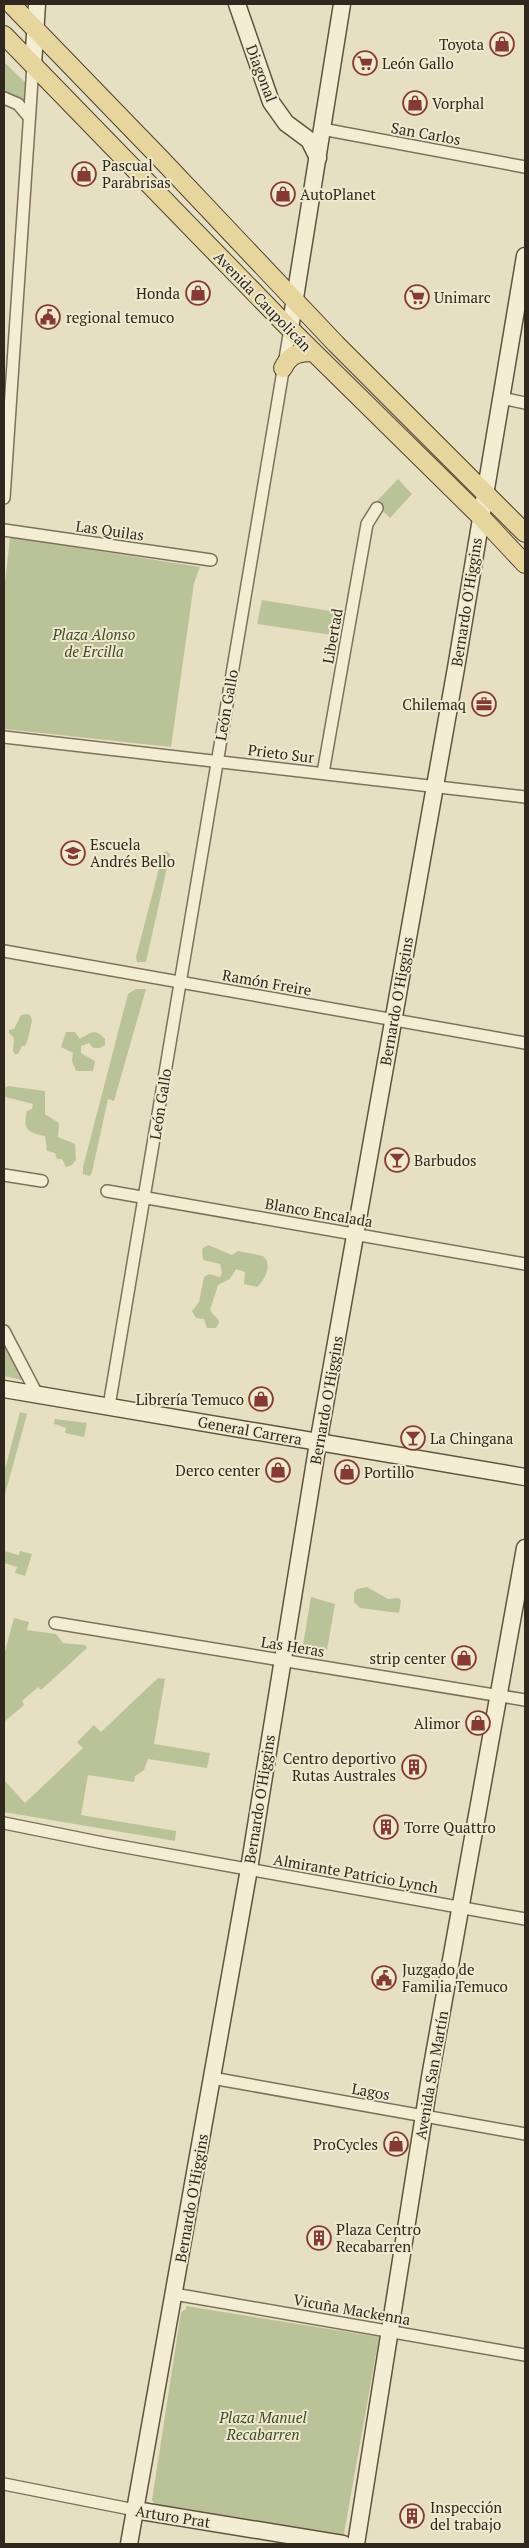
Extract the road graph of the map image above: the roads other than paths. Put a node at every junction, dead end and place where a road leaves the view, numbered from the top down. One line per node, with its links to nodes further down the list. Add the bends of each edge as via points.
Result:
1 (11, 4): 5 (main road, Avenida Caupolicán)
2 (37, 4): 5 (main road)
3 (237, 4): 11 (main road, Diagonal, via 271,102 286,122 309,140)
4 (342, 4): 10 (main road, León Gallo)
5 (35, 28): 7 (main road); 14 (main road, Avenida Caupolicán)
6 (6, 43): 7 (main road, Avenida Caupolicán)
7 (33, 65): 9 (street); 17 (main road, Avenida Caupolicán)
8 (4, 98): 9 (street, via 18,104)
9 (29, 117): 16 (street)
10 (322, 129): 11 (main road, León Gallo); 12 (street, San Carlos)
11 (318, 158): 14 (main road, León Gallo)
12 (525, 167)
13 (525, 256): 20 (main road, Bernardo O'Higgins)
14 (294, 300): 17 (main road, León Gallo); 22 (main road, Avenida Caupolicán)
15 (4, 318): 16 (street)
16 (16, 319): 23 (street)
17 (290, 329): 18 (main road, Avenida Caupolicán); 19 (street, León Gallo)
18 (313, 352): 19 (main road, via 294,354); 25 (main road, Avenida Caupolicán)
19 (283, 368): 31 (street, León Gallo)
20 (501, 398): 21 (street); 22 (main road, Bernardo O'Higgins)
21 (525, 403)
22 (485, 490): 25 (main road, Bernardo O'Higgins); 27 (main road, Avenida Caupolicán)
23 (4, 498)
24 (377, 508): 32 (street, Libertad, via 367,524)
25 (480, 516): 29 (main road, Avenida Caupolicán); 33 (main road, Bernardo O'Higgins)
26 (4, 530): 28 (street, Las Quilas)
27 (525, 533)
28 (211, 560)
29 (525, 564)
30 (4, 737): 31 (street, Prieto Sur)
31 (216, 761): 32 (street, Prieto Sur); 36 (street, León Gallo)
32 (323, 773): 33 (street, Prieto Sur)
33 (434, 787): 34 (street, Prieto Sur); 37 (main road, Bernardo O'Higgins)
34 (525, 797)
35 (4, 951): 36 (street, Ramón Freire)
36 (180, 982): 37 (street, Ramón Freire); 42 (street, León Gallo)
37 (393, 1020): 38 (street, Ramón Freire); 43 (main road, Bernardo O'Higgins)
38 (525, 1043)
39 (4, 1175): 40 (street)
40 (42, 1181)
41 (107, 1191): 42 (street, Blanco Encalada)
42 (145, 1198): 43 (street, Blanco Encalada); 48 (street, León Gallo)
43 (356, 1234): 44 (street, Blanco Encalada); 49 (main road, Bernardo O'Higgins)
44 (525, 1264)
45 (4, 1331): 47 (street)
46 (4, 1388): 47 (main road, General Carrera)
47 (37, 1394): 48 (main road, General Carrera)
48 (109, 1406): 49 (main road, General Carrera)
49 (319, 1441): 50 (main road, General Carrera); 53 (main road, Bernardo O'Higgins)
50 (525, 1477)
51 (525, 1548): 54 (main road, Avenida San Martín)
52 (55, 1623): 53 (street, Las Heras)
53 (281, 1659): 54 (street, Las Heras); 57 (main road, Bernardo O'Higgins)
54 (499, 1696): 55 (street, Las Heras); 58 (main road, Avenida San Martín)
55 (525, 1700)
56 (4, 1823): 57 (street, Almirante Patricio Lynch)
57 (249, 1869): 58 (street, Almirante Patricio Lynch); 60 (main road, Bernardo O'Higgins)
58 (461, 1907): 59 (street, Almirante Patricio Lynch); 61 (main road, Avenida San Martín)
59 (525, 1918)
60 (212, 2078): 61 (street, Lagos); 63 (main road, Bernardo O'Higgins)
61 (424, 2116): 62 (street, Lagos); 64 (main road, Avenida San Martín)
62 (525, 2134)
63 (174, 2294): 64 (street, Vicuña Mackenna); 67 (main road, Bernardo O'Higgins)
64 (390, 2331): 65 (street, Vicuña Mackenna); 70 (main road, Avenida San Martín)
65 (525, 2355)
66 (4, 2484): 67 (street, Arturo Prat)
67 (136, 2510): 68 (main road, Bernardo O'Higgins); 69 (main road, Arturo Prat)
68 (129, 2544)
69 (343, 2544)
70 (356, 2544)

